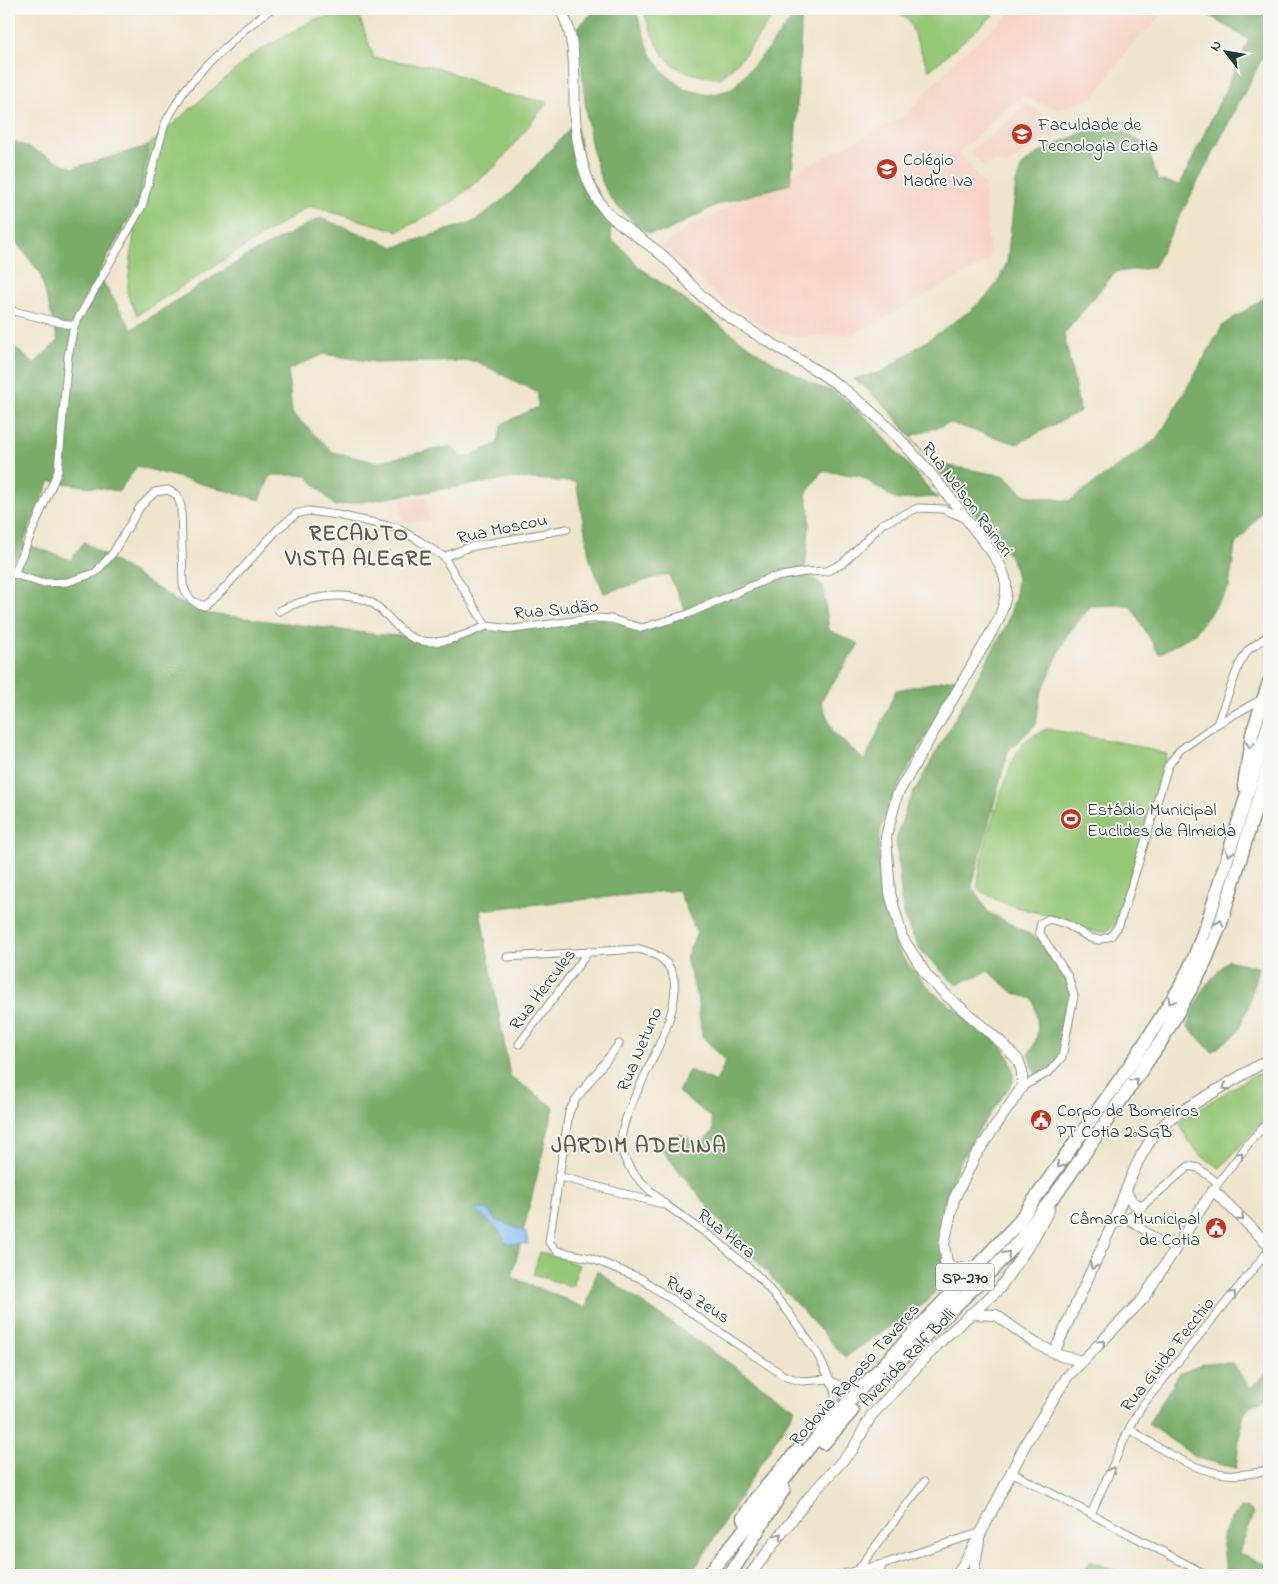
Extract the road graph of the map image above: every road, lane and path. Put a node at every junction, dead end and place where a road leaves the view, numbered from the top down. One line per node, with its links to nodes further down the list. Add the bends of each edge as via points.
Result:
1 (271, 9): 4 (street, via 213,58 176,103 161,135 142,206)
2 (560, 9): 5 (main road, Rua Nelson Raineri, via 569,26 576,122 585,171 602,205 612,217 662,255 703,297 740,324 813,368 882,420 916,455)
3 (9, 310): 4 (street)
4 (74, 326): 8 (street, via 68,356 58,472)
5 (966, 518): 10 (street, Rua Sudão, via 943,509 918,508 882,524 843,564 827,571 770,578 688,614 642,628 597,618 513,629); 25 (main road, Rua Nelson Raineri, via 1001,569 1006,584 1005,601 999,619 897,796 886,837 887,871 902,937 927,976 1018,1060)
6 (567, 529): 7 (street, Rua Moscou, via 469,547)
7 (444, 557): 8 (street, via 397,528 308,511 296,514 278,530 204,606 187,597 183,585 181,506 177,495 168,490 156,492 140,507 112,553 96,572 67,582 42,583); 10 (street)
8 (11, 574)
9 (279, 611): 10 (street, via 308,598 356,598 372,603 409,636 426,642 457,639)
10 (486, 626)
11 (1269, 635): 15 (street, via 1248,650)
12 (1269, 682): 13 (highway)
13 (1262, 699): 15 (street); 17 (highway, one-way to 17, via 1252,734)
14 (1269, 723): 17 (highway, Rodovia Raposo Tavares / SP-270)
15 (1217, 724): 25 (street, via 1180,750 1168,766 1119,925 1111,936 1099,940 1090,938 1066,924 1049,919 1041,924 1039,932 1068,976 1074,996 1062,1057 1049,1072)
16 (1269, 764): 28 (highway, Rodovia Raposo Tavares / SP-270, one-way to 16, via 1162,1040 1202,969 1220,926)
17 (1240, 820): 39 (highway, Rodovia Raposo Tavares / SP-270, one-way to 39, via 1209,917 1180,987 1137,1056 1053,1176 1017,1224)
18 (1269, 824): 19 (street)
19 (1268, 846)
20 (589, 951): 21 (street, Rua Netuno); 22 (street, Rua Hercules); 31 (street, Rua Netuno, via 639,949 654,952 668,962 675,979 675,1000 667,1025 625,1118 621,1143 628,1166)
21 (507, 957)
22 (519, 1044)
23 (619, 1044): 27 (street, via 569,1112)
24 (1269, 1059): 30 (main road, one-way to 30, via 1172,1117 1158,1129 1144,1149)
25 (1022, 1086): 38 (main road, via 974,1158 954,1199 946,1227)
26 (1269, 1122): 29 (street, one-way to 26)
27 (558, 1176): 31 (street, Rua Hera); 47 (street, Rua Zeus, via 549,1242 557,1251 590,1258 640,1278 786,1377 802,1381)
28 (1064, 1183): 40 (main road, Avenida Ralf Bolli, via 1018,1263); 54 (highway, Rodovia Raposo Tavares / SP-270, one-way to 28, via 865,1396 993,1269)
29 (1215, 1187): 32 (street, via 1198,1168 1189,1166); 35 (main road, one-way to 35); 36 (main road)
30 (1126, 1192): 32 (main road, via 1133,1203); 34 (main road)
31 (666, 1205): 47 (street, Rua Hera, via 717,1241 759,1277 817,1353)
32 (1142, 1206): 33 (street)
33 (1127, 1218): 34 (street); 36 (street)
34 (1112, 1226): 44 (main road, one-way to 44)
35 (1269, 1245)
36 (1174, 1250): 45 (main road, one-way to 36, via 1143,1299)
37 (1269, 1250): 50 (street, Rua Guido Fecchio, one-way to 37, via 1163,1378)
38 (945, 1262): 39 (main road, via 955,1269); 41 (main road, via 950,1282)
39 (976, 1266): 41 (highway, Rodovia Raposo Tavares / SP-270)
40 (993, 1295): 42 (main road, Avenida Ralf Bolli); 43 (main road)
41 (948, 1296): 48 (highway, Rodovia Raposo Tavares / SP-270)
42 (970, 1314): 43 (main road); 61 (main road, Avenida Ralf Bolli, one-way to 42, via 810,1496 852,1449 871,1416 910,1372)
43 (996, 1315): 44 (main road)
44 (1057, 1355): 45 (main road); 46 (main road)
45 (1082, 1361): 46 (main road)
46 (1067, 1377): 52 (main road)
47 (829, 1380): 48 (street, via 849,1388); 49 (street, Rua Hera, via 837,1401)
48 (863, 1386): 49 (highway, Rodovia Raposo Tavares / SP-270)
49 (833, 1418): 59 (highway, Rodovia Raposo Tavares / SP-270)
50 (1129, 1429): 51 (street, via 1194,1468 1241,1474 1257,1474); 55 (street, Rua Guido Fecchio, one-way to 50)
51 (1269, 1469)
52 (1011, 1472): 55 (street); 56 (main road)
53 (924, 1482): 58 (street)
54 (784, 1489): 59 (highway, Rodovia Raposo Tavares / SP-270); 60 (highway)
55 (1092, 1514): 66 (street)
56 (981, 1534): 57 (street); 64 (main road); 65 (main road)
57 (883, 1564): 58 (street); 63 (street)
58 (858, 1571): 62 (street)
59 (711, 1575)
60 (730, 1575)
61 (750, 1575)
62 (839, 1575)
63 (878, 1575)
64 (957, 1575)
65 (974, 1575)
66 (1207, 1575)

